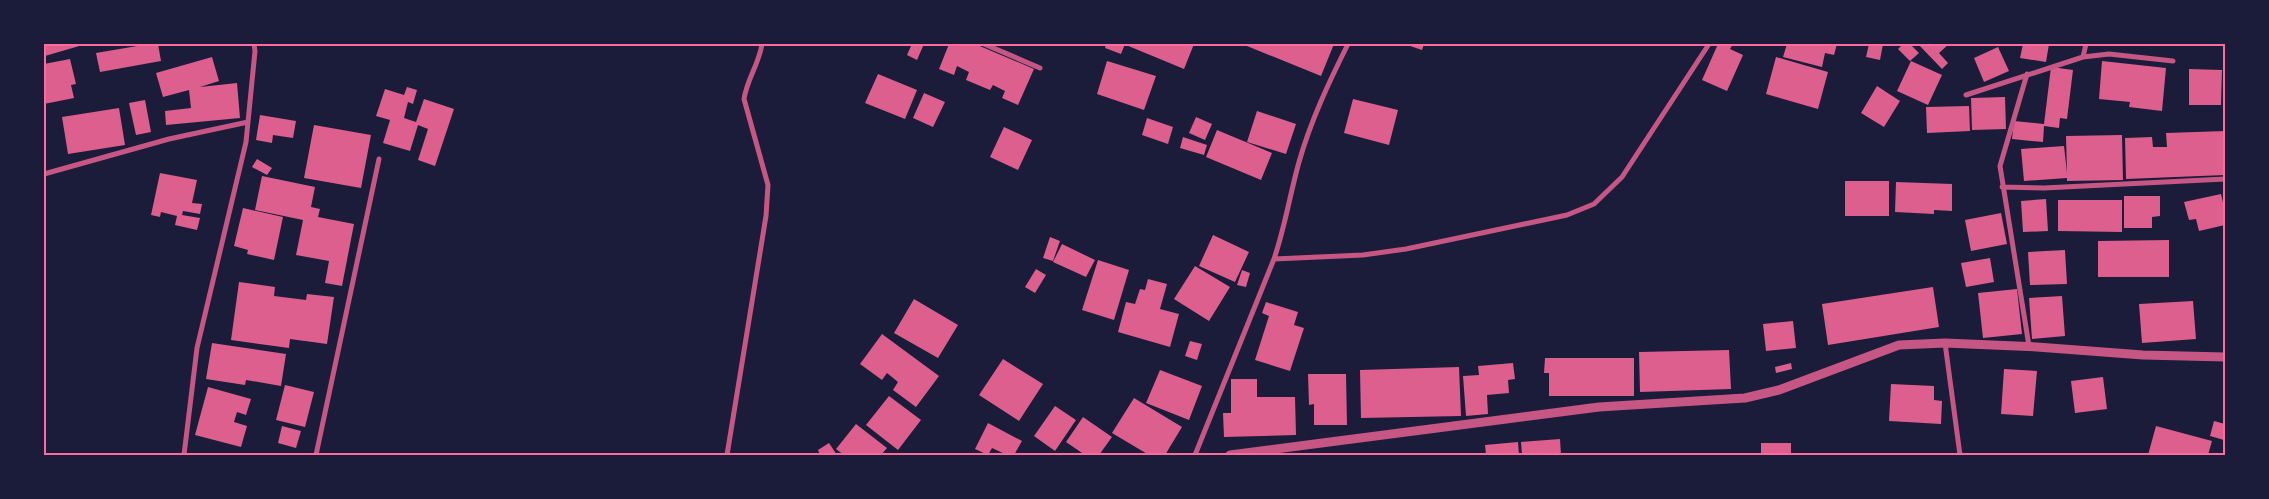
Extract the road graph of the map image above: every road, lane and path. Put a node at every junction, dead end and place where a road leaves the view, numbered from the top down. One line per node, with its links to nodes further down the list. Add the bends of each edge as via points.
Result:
1 (254, 44): 12 (street)
2 (762, 44): 23 (street, via 744,99 768,185 766,216)
3 (984, 44): 9 (street)
4 (1348, 44): 17 (street, via 1317,108 1299,162)
5 (1709, 44): 17 (street, via 1622,178 1594,204 1567,215 1406,249 1363,255)
6 (2086, 44): 7 (street)
7 (2083, 57): 8 (street, via 2109,54); 10 (street)
8 (2174, 61)
9 (1040, 68)
10 (2027, 74): 11 (street); 16 (street, via 2000,166)
11 (1966, 95)
12 (248, 122): 14 (street); 21 (street, via 197,348)
13 (379, 159): 22 (street)
14 (44, 174)
15 (2225, 179): 16 (street, via 2044,188)
16 (2002, 187): 19 (street)
17 (1274, 259): 24 (street)
18 (1945, 343): 19 (street); 25 (street, via 1899,345 1779,390 1745,398 1598,407); 26 (street)
19 (2029, 346): 20 (street, via 2143,355)
20 (2225, 357)
21 (184, 455)
22 (316, 455)
23 (727, 455)
24 (1195, 455)
25 (1230, 455)
26 (1960, 455)

